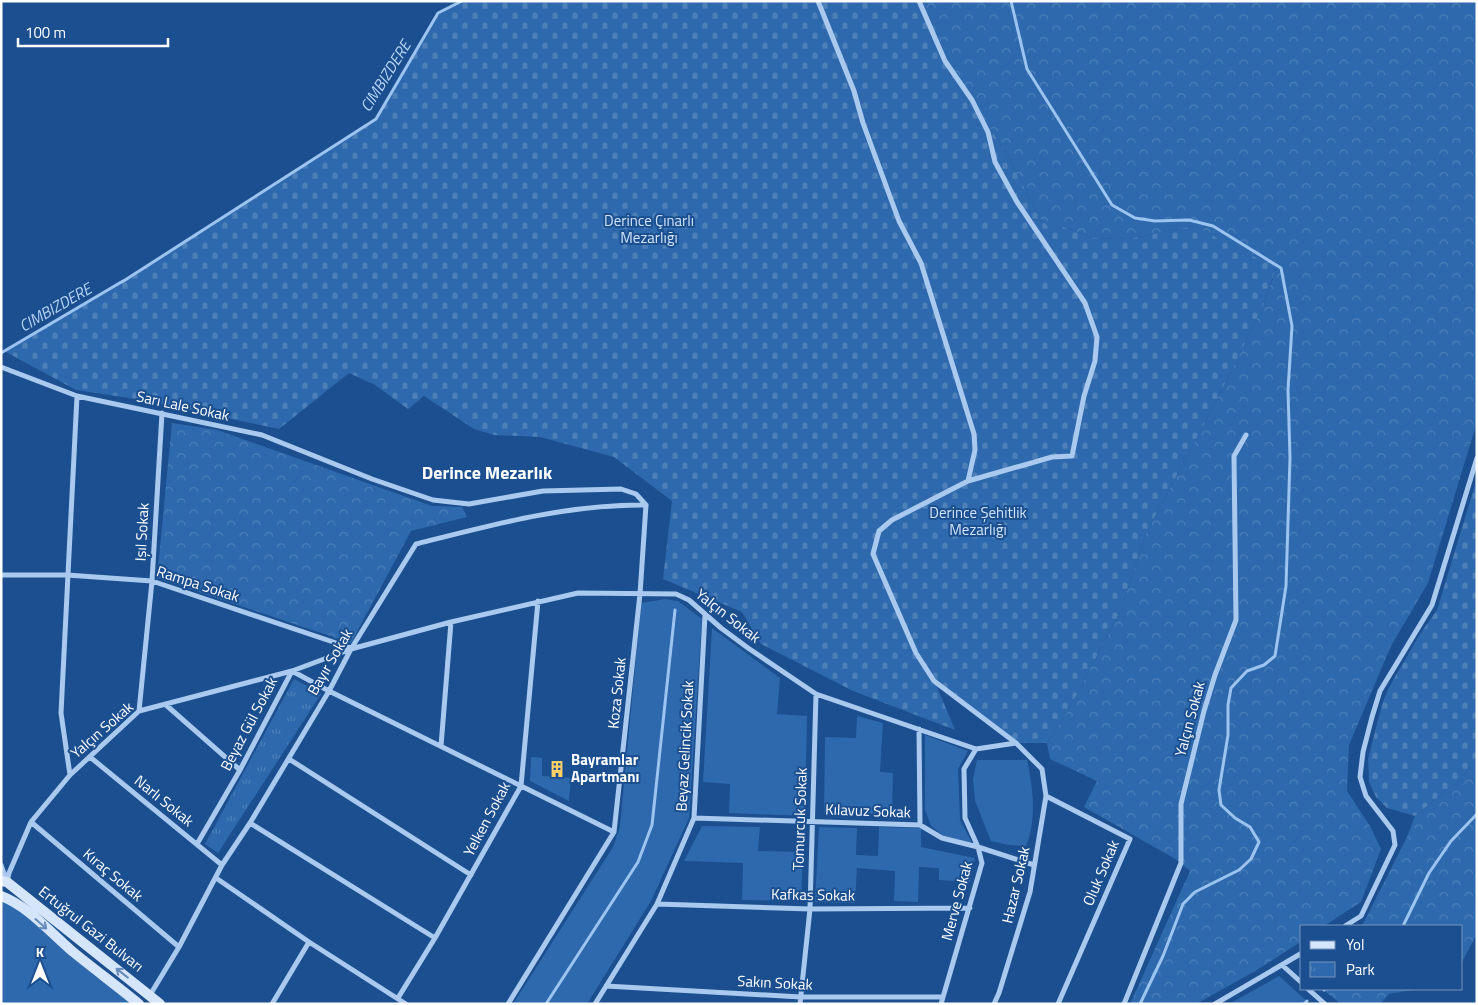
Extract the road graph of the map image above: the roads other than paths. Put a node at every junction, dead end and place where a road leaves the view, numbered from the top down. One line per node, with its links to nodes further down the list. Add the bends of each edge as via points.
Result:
1 (818, 1): 8 (street, via 854,91 862,123 899,221 921,263 974,434)
2 (919, 1): 8 (street, via 945,61 972,100 988,132 995,162 1017,202 1085,304 1097,337 1096,361 1084,396 1072,456 1052,457)
3 (1, 367): 4 (street, Sarı Lale Sokak)
4 (77, 396): 5 (street, Sarı Lale Sokak); 11 (street)
5 (162, 413): 9 (street, Sarı Lale Sokak, via 262,435 433,500 469,504 543,492 621,490 636,494); 12 (street, Işıl Sokak)
6 (1246, 435): 74 (street, Yalçın Sokak, via 1234,456 1236,620 1204,711 1181,804 1181,863)
7 (1477, 458): 51 (street, via 1432,605 1380,691 1363,752 1360,777 1366,796 1393,831 1395,845 1361,916)
8 (968, 481): 24 (street, via 892,520 880,530 873,554 916,653 934,681)
9 (646, 505): 13 (street, Koza Sokak); 17 (street, Bayır Sokak, via 620,504 566,511 416,544)
10 (1, 575): 11 (street, Rampa Sokak)
11 (67, 575): 12 (street, Rampa Sokak); 30 (street, via 61,713)
12 (152, 581): 17 (street, Rampa Sokak); 22 (street, Işıl Sokak)
13 (640, 594): 14 (street, Yalçın Sokak, via 578,593); 15 (street, Yalçın Sokak, via 676,594 689,600); 38 (street, Koza Sokak)
14 (538, 601): 16 (street, Yalçın Sokak); 31 (street, Yelken Sokak)
15 (705, 615): 20 (street, Yalçın Sokak); 33 (street, Beyaz Gelincik Sokak)
16 (451, 622): 17 (street, Yalçın Sokak); 25 (street)
17 (352, 649): 18 (street, Beyaz Gül Sokak); 19 (street, Bayır Sokak)
18 (292, 671): 19 (street); 21 (street, Yalçın Sokak); 29 (street, Beyaz Gül Sokak)
19 (329, 691): 25 (street); 28 (street, Bayır Sokak)
20 (816, 694): 23 (street, Yalçın Sokak); 35 (street, Tomurcuk Sokak)
21 (166, 705): 22 (street, Yalçın Sokak); 29 (street)
22 (139, 711): 27 (street, Yalçın Sokak)
23 (919, 729): 26 (street, Yalçın Sokak); 37 (street)
24 (1016, 743): 26 (street, Yalçın Sokak); 32 (street, Hazar Sokak, via 1042,769)
25 (441, 746): 31 (street)
26 (976, 749): 40 (street, Merve Sokak, via 964,769 965,818)
27 (90, 756): 30 (street, Yalçın Sokak); 39 (street, Narlı Sokak)
28 (289, 759): 36 (street, Bayır Sokak); 44 (street)
29 (240, 770): 39 (street, Beyaz Gül Sokak)
30 (70, 775): 34 (street, Yalçın Sokak)
31 (521, 786): 38 (street); 44 (street, Yelken Sokak)
32 (1046, 796): 43 (street, Hazar Sokak); 73 (street, Oluk Sokak, via 1130,839)
33 (694, 818): 35 (street, Kılavuz Sokak); 48 (street, Beyaz Gelincik Sokak)
34 (31, 822): 46 (street, Yalçın Sokak); 54 (street, Kıraç Sokak)
35 (813, 822): 37 (street, Kılavuz Sokak); 49 (street, Tomurcuk Sokak)
36 (250, 824): 42 (street, Bayır Sokak); 52 (street)
37 (920, 825): 40 (street, Kılavuz Sokak, via 942,838)
38 (614, 832): 68 (street, Koza Sokak)
39 (197, 844): 42 (street, Narlı Sokak)
40 (978, 847): 43 (street, Kılavuz Sokak); 50 (street, Merve Sokak, via 982,863)
41 (1, 865): 46 (street)
42 (222, 865): 45 (street, Bayır Sokak)
43 (1034, 865): 72 (street, Hazar Sokak, via 1030,892)
44 (471, 875): 52 (street, Yelken Sokak)
45 (216, 878): 53 (street); 54 (street, Bayır Sokak)
46 (4, 881): 60 (main road, Ertuğrul Gazi Bulvarı, one-way to 46)
47 (1, 896): 64 (main road, Ertuğrul Gazi Bulvarı, one-way to 64, via 22,907)
48 (657, 904): 49 (street, Kafkas Sokak); 58 (street, Beyaz Gelincik Sokak)
49 (810, 908): 50 (street, Kafkas Sokak); 61 (street, Tomurcuk Sokak)
50 (970, 908): 62 (street, Merve Sokak)
51 (1347, 925)
52 (435, 938): 63 (street, Yelken Sokak)
53 (308, 942): 63 (street); 66 (street)
54 (179, 946): 60 (street, Bayır Sokak)
55 (1300, 954): 56 (street)
56 (1282, 965): 57 (street); 75 (street)
57 (1300, 981)
58 (606, 986): 61 (street, Sakın Sokak); 69 (street, Beyaz Gelincik Sokak)
59 (1309, 990): 76 (street)
60 (150, 995): 65 (main road, Ertuğrul Gazi Bulvarı)
61 (800, 997): 62 (street, Sakın Sokak); 70 (street, Tomurcuk Sokak)
62 (942, 997): 71 (street, Merve Sokak)
63 (398, 998): 67 (street)
64 (139, 1004)
65 (160, 1004)
66 (272, 1004)
67 (406, 1004)
68 (508, 1004)
69 (595, 1004)
70 (800, 1004)
71 (941, 1004)
72 (994, 1004)
73 (1058, 1004)
74 (1124, 1004)
75 (1215, 1004)
76 (1325, 1004)

